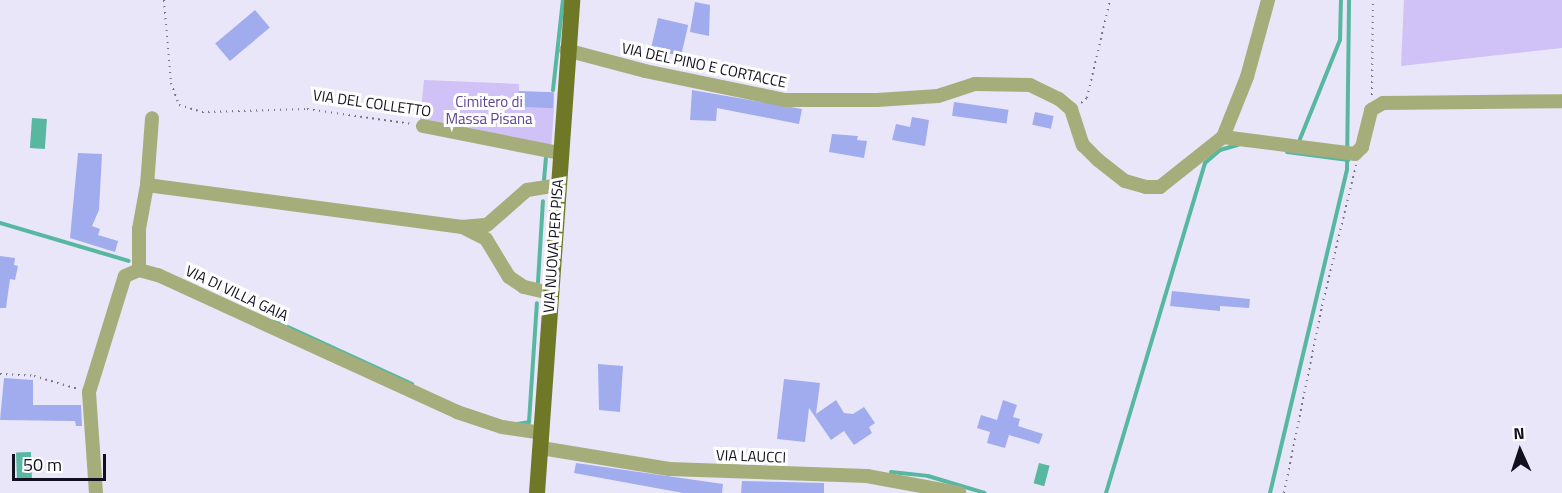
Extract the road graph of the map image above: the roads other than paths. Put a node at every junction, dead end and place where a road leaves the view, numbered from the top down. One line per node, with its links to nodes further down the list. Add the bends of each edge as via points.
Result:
1 (572, 0): 3 (main road, VIA NUOVA PER PISA)
2 (1268, 0): 7 (street, via 1247,76)
3 (566, 50): 7 (street, VIA DEL PINO E CORTACCE, via 785,100 938,96 975,84 1030,85 1071,109 1083,145 1125,181 1146,187 1160,187); 8 (main road, VIA NUOVA PER PISA)
4 (1562, 101): 7 (street, via 1383,103 1371,110 1353,153)
5 (152, 118): 9 (street)
6 (423, 126): 8 (street, VIA DEL COLLETTO)
7 (1223, 137)
8 (559, 153): 10 (main road, VIA NUOVA PER PISA)
9 (147, 185): 11 (street); 12 (street, via 139,229)
10 (557, 185): 11 (street, via 527,190 487,225); 13 (main road, VIA NUOVA PER PISA)
11 (462, 227): 13 (street, via 486,240 509,278 524,287)
12 (139, 270): 14 (street, VIA DI VILLA GAIA, via 158,275 473,418); 15 (street, via 125,276 89,392)
13 (550, 293): 14 (main road, VIA NUOVA PER PISA)
14 (541, 441): 16 (main road, VIA NUOVA PER PISA); 17 (street, VIA LAUCCI, via 669,469 867,476)
15 (96, 493)
16 (537, 493)
17 (959, 493)

